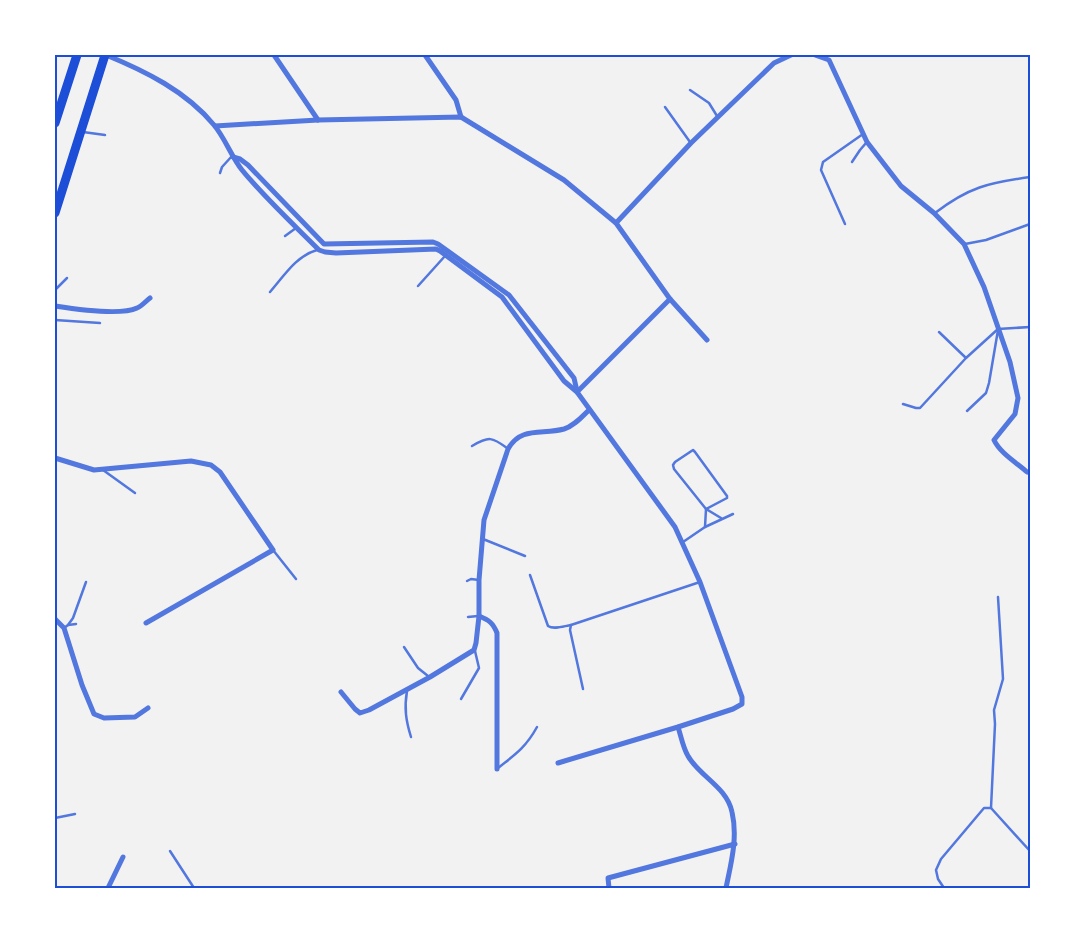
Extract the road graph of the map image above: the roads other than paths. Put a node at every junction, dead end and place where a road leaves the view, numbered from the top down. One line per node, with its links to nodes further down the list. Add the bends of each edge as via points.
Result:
1 (77, 55): 14 (main road)
2 (105, 55): 15 (street, via 169,85 194,104); 16 (main road)
3 (274, 55): 13 (street)
4 (425, 55): 11 (street, via 456,100)
5 (791, 55): 12 (street, via 774,63)
6 (815, 55): 8 (street)
7 (834, 55): 8 (street)
8 (829, 60): 17 (street)
9 (690, 90): 12 (lane, via 709,104)
10 (665, 107): 20 (lane)
11 (461, 117): 13 (street); 27 (street, via 564,180)
12 (718, 117): 20 (street)
13 (318, 120): 15 (street)
14 (55, 123)
15 (214, 126): 21 (street)
16 (81, 132): 18 (lane); 25 (main road)
17 (863, 134): 19 (street); 28 (lane, via 821,166)
18 (105, 135)
19 (867, 142): 22 (lane); 26 (street, via 901,186)
20 (691, 143): 27 (street)
21 (232, 156): 23 (lane); 30 (street); 49 (street, via 248,165 324,244 438,244 509,295 574,378)
22 (852, 162)
23 (220, 174)
24 (1030, 177): 26 (lane, via 978,187 955,198)
25 (55, 213)
26 (934, 214): 32 (street)
27 (616, 223): 40 (street)
28 (845, 224)
29 (1030, 224): 32 (lane, via 986,240)
30 (297, 228): 31 (lane); 33 (street)
31 (285, 236)
32 (964, 244): 45 (street, via 984,287)
33 (319, 250): 34 (street, via 336,253 436,249); 38 (lane, via 308,253 291,266)
34 (446, 255): 36 (lane); 49 (street, via 502,297 564,381)
35 (67, 278): 37 (lane)
36 (418, 286)
37 (55, 290)
38 (270, 292)
39 (150, 298): 41 (street, via 137,308 122,310 94,311)
40 (670, 299): 47 (street); 49 (street)
41 (55, 306)
42 (55, 320): 43 (lane)
43 (100, 322)
44 (1030, 327): 45 (lane)
45 (998, 329): 48 (lane); 52 (lane, via 988,388); 57 (street, via 1010,362 1018,403 1015,414 994,440)
46 (939, 332): 48 (lane)
47 (707, 340)
48 (966, 358): 50 (lane, via 920,408)
49 (577, 392): 51 (street)
50 (902, 404)
51 (589, 410): 54 (street, via 574,424 564,428 522,434); 64 (street, via 675,526)
52 (967, 411)
53 (472, 446): 54 (lane, via 486,438)
54 (508, 449): 63 (street)
55 (55, 458): 56 (street)
56 (103, 470): 58 (lane); 65 (street, via 191,461 211,464 220,472)
57 (1027, 472)
58 (135, 494)
59 (706, 509): 59 (lane, via 727,496 693,450 675,462 674,469); 61 (lane); 62 (lane)
60 (733, 514): 61 (lane)
61 (722, 518): 62 (lane)
62 (706, 527): 64 (lane)
63 (481, 538): 66 (lane); 69 (street)
64 (682, 543): 72 (street)
65 (273, 550): 68 (lane); 77 (street)
66 (525, 556)
67 (530, 575): 79 (lane, via 548,626)
68 (296, 579)
69 (479, 580): 70 (lane); 74 (street)
70 (467, 581)
71 (86, 582): 80 (lane, via 73,618)
72 (700, 582): 79 (lane); 90 (street, via 742,704)
73 (998, 597): 94 (lane, via 1003,679 994,710)
74 (479, 616): 75 (lane); 82 (street); 93 (street, via 494,624 497,633)
75 (468, 617)
76 (55, 619): 80 (street)
77 (146, 622)
78 (76, 624): 80 (lane)
79 (571, 625): 84 (lane)
80 (66, 626): 88 (street, via 82,685 94,714 104,718 135,717)
81 (404, 647): 83 (lane, via 418,668)
82 (474, 650): 83 (street); 87 (lane, via 479,668)
83 (430, 677): 85 (street)
84 (583, 689)
85 (408, 690): 86 (street, via 360,713); 91 (lane, via 406,720)
86 (341, 692)
87 (461, 698)
88 (148, 708)
89 (537, 727): 93 (lane, via 521,751)
90 (678, 727): 92 (street); 97 (street, via 687,755 722,792 732,811)
91 (411, 738)
92 (558, 763)
93 (497, 769)
94 (991, 808): 99 (lane); 105 (lane, via 984,808 941,859 936,870)
95 (75, 814): 96 (lane)
96 (55, 818)
97 (735, 844): 103 (street, via 608,878); 104 (street)
98 (170, 851): 102 (lane)
99 (1030, 851)
100 (123, 857): 101 (street)
101 (108, 888)
102 (194, 888)
103 (609, 888)
104 (726, 888)
105 (944, 888)

